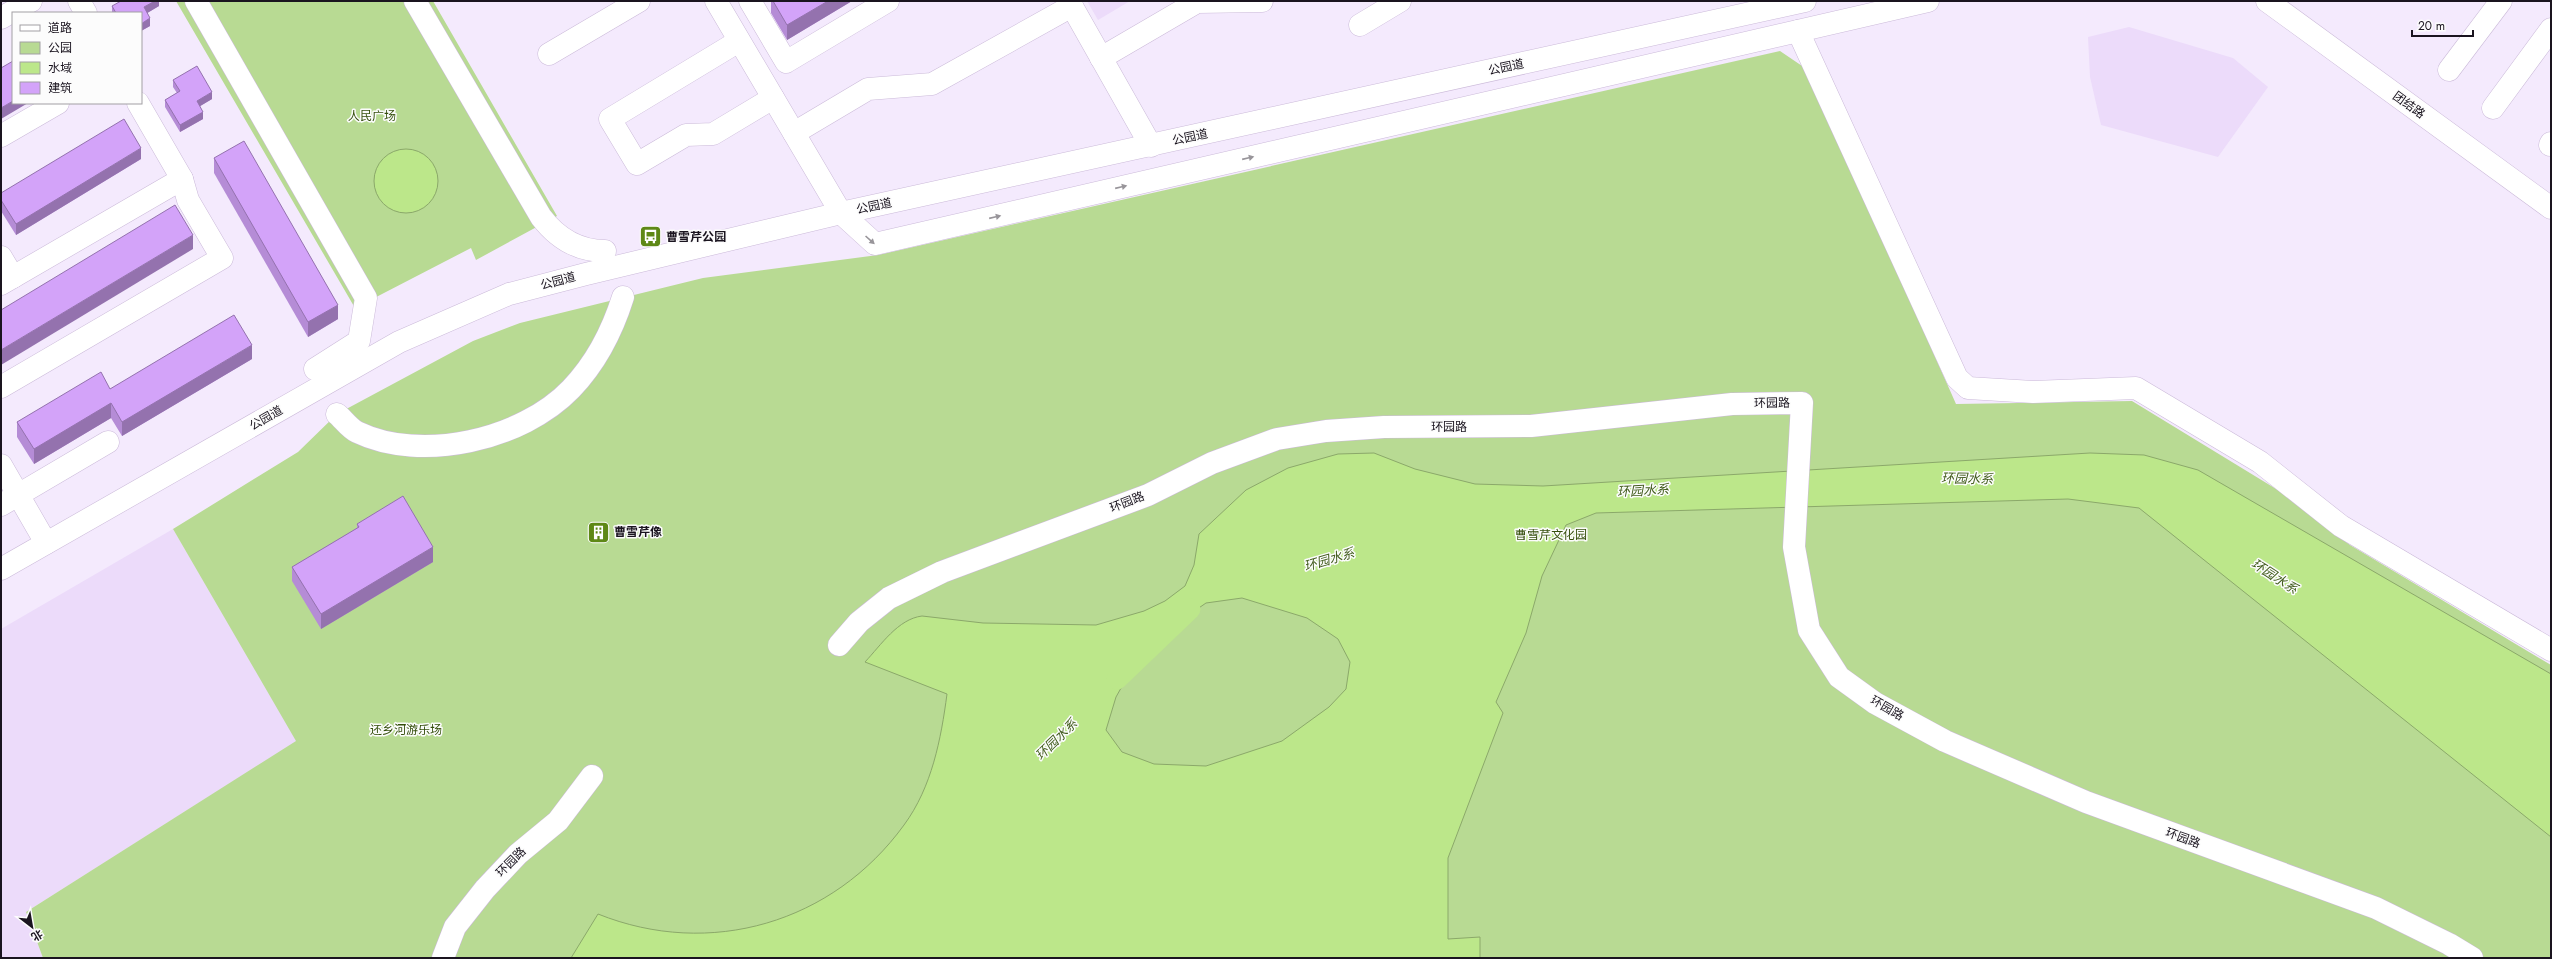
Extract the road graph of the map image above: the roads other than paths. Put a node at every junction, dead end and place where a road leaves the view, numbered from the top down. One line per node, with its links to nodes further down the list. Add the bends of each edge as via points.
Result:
1 (31, 1): 18 (street)
2 (79, 1): 17 (street)
3 (196, 1): 40 (street, via 366,298 359,341)
4 (415, 1): 36 (street, via 541,217 554,234 588,251)
5 (639, 1): 23 (street)
6 (716, 1): 22 (street)
7 (750, 1): 8 (street, via 786,62)
8 (888, 1)
9 (1262, 1): 24 (street, via 1197,2)
10 (1400, 1): 19 (street)
11 (1805, 1): 16 (street, 公园道)
12 (1928, 1): 21 (street)
13 (2267, 1): 34 (street, 团结路)
14 (2501, 1): 25 (street)
15 (1070, 4): 24 (street); 30 (street, via 932,84 868,89)
16 (1762, 5): 32 (street, 公园道)
17 (85, 12)
18 (1, 18)
19 (1360, 25)
20 (2551, 29): 29 (street)
21 (1798, 31): 35 (street, one-way to 21, via 875,244); 49 (street, via 1957,378 1968,388 2032,392 2136,388 2260,462 2341,526)
22 (740, 41): 26 (street); 26 (street, via 610,118 638,164 686,135 713,134)
23 (549, 54)
24 (1101, 58): 32 (street)
25 (2449, 70)
26 (773, 98): 30 (street)
27 (56, 104): 31 (street)
28 (139, 104): 33 (street)
29 (2493, 108)
30 (794, 133): 35 (street)
31 (1, 136)
32 (1151, 146): 35 (street, 公园道)
33 (182, 179): 38 (street); 41 (street, via 188,200 222,258)
34 (2551, 208)
35 (841, 213): 46 (street, 公园道, via 509,294 399,342)
36 (605, 251)
37 (1, 257): 38 (street)
38 (7, 281)
39 (623, 298): 42 (street, via 614,324 596,356 570,390 539,413 506,431 467,443 424,446 385,442 356,431)
40 (315, 369)
41 (1, 387)
42 (336, 414)
43 (108, 442): 45 (street)
44 (1, 465): 45 (street)
45 (10, 500): 46 (street)
46 (46, 543): 47 (street, 公园道)
47 (1, 569)
48 (839, 645): 52 (street, 环园路, via 859,622 889,598 942,572 1148,494 1212,463 1277,439 1326,431 1384,427 1531,426 1732,404 1802,403 1794,547 1809,630 1839,677 1876,703 1945,741 2086,802 2376,908)
49 (2551, 650)
50 (592, 776): 51 (street, 环园路, via 558,821 518,854 485,889 455,927)
51 (443, 958)
52 (2472, 958)

